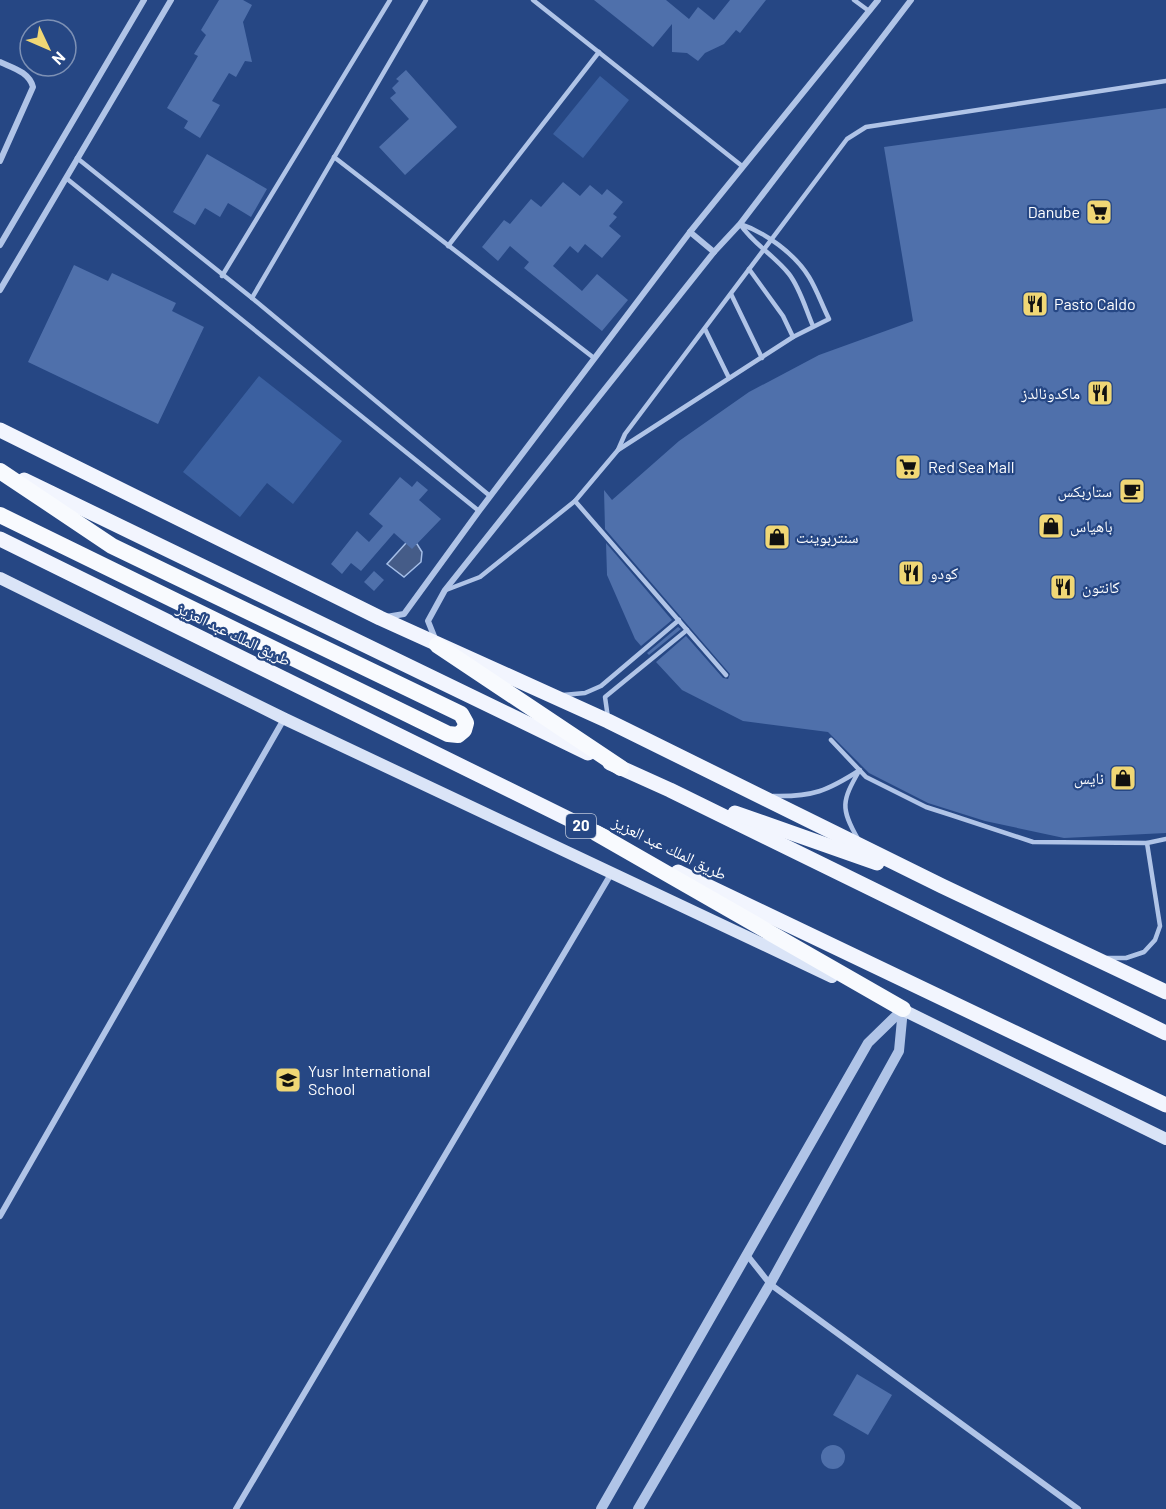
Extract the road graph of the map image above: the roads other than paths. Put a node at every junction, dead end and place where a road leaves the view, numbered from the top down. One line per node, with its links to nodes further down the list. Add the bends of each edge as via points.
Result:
1 (144, 0): 21 (street)
2 (171, 0): 14 (street)
3 (390, 0): 26 (lane)
4 (426, 0): 13 (lane)
5 (533, 0): 10 (lane)
6 (854, 0): 9 (lane)
7 (878, 0): 9 (street)
8 (910, 0): 18 (street)
9 (869, 11): 16 (street)
10 (599, 52): 16 (lane); 22 (lane)
11 (0, 62): 15 (street, via 23,73 33,87)
12 (1166, 81): 20 (lane, via 866,127 847,139)
13 (334, 157): 22 (lane); 29 (lane)
14 (78, 158): 17 (street); 26 (lane)
15 (0, 160)
16 (742, 166): 19 (street)
17 (66, 178): 27 (street); 41 (lane)
18 (740, 224): 20 (lane); 23 (lane, via 749,238); 24 (street)
19 (690, 232): 24 (street); 33 (street)
20 (773, 240): 23 (lane); 30 (lane, via 808,275 829,319)
21 (0, 245)
22 (448, 246): 33 (lane)
23 (765, 250): 25 (lane); 30 (lane, via 791,276)
24 (714, 252): 45 (street)
25 (749, 269): 28 (lane); 32 (lane, via 783,316)
26 (222, 276): 29 (lane)
27 (0, 290)
28 (731, 294): 31 (lane); 34 (lane)
29 (252, 298): 39 (lane)
30 (813, 326): 32 (lane)
31 (705, 329): 35 (lane); 37 (lane, via 625,434)
32 (792, 337): 34 (lane)
33 (594, 358): 39 (street)
34 (762, 358): 35 (lane)
35 (729, 378): 37 (lane)
36 (0, 430): 46 (main road)
37 (618, 450): 40 (lane)
38 (0, 470): 42 (highway, via 112,546 461,714 466,723 464,730 458,735 448,734); 55 (main road)
39 (490, 496): 41 (street)
40 (575, 501): 45 (lane, via 480,577); 47 (lane)
41 (479, 511): 46 (street, via 404,614)
42 (0, 515)
43 (0, 539): 59 (main road, طريق الملك عبد العزيز / 20)
44 (0, 578): 52 (main road)
45 (445, 590): 49 (street, via 428,621)
46 (380, 618): 49 (main road)
47 (679, 620): 48 (lane); 51 (lane, via 601,686 585,693)
48 (687, 630): 50 (lane); 53 (lane, via 605,698)
49 (437, 645): 51 (main road); 55 (highway)
50 (726, 675)
51 (551, 694): 53 (main road)
52 (285, 719): 63 (main road); 71 (street)
53 (608, 721): 58 (main road)
54 (831, 740): 56 (lane)
55 (621, 768): 57 (main road)
56 (860, 770): 58 (lane, via 813,795); 61 (lane, via 866,777 926,807 1033,842); 62 (lane, via 847,793 844,814)
57 (670, 790): 64 (main road); 68 (main road)
58 (760, 796): 62 (main road)
59 (596, 833): 67 (highway); 69 (main road, طريق الملك عبد العزيز / 20)
60 (1166, 839): 61 (lane)
61 (1147, 843): 65 (lane, via 1160,926 1150,946 1144,952 1110,959)
62 (862, 846): 64 (main road)
63 (611, 874): 67 (main road); 74 (street)
64 (942, 886): 65 (main road)
65 (1058, 941): 66 (main road)
66 (1166, 992)
67 (903, 1009): 70 (main road); 72 (street, via 868,1043); 73 (street, via 899,1051)
68 (1166, 1033)
69 (1166, 1105)
70 (1166, 1139)
71 (0, 1216)
72 (747, 1255): 73 (street); 75 (street)
73 (770, 1284): 76 (street); 77 (street)
74 (236, 1509)
75 (601, 1509)
76 (639, 1509)
77 (1078, 1509)

